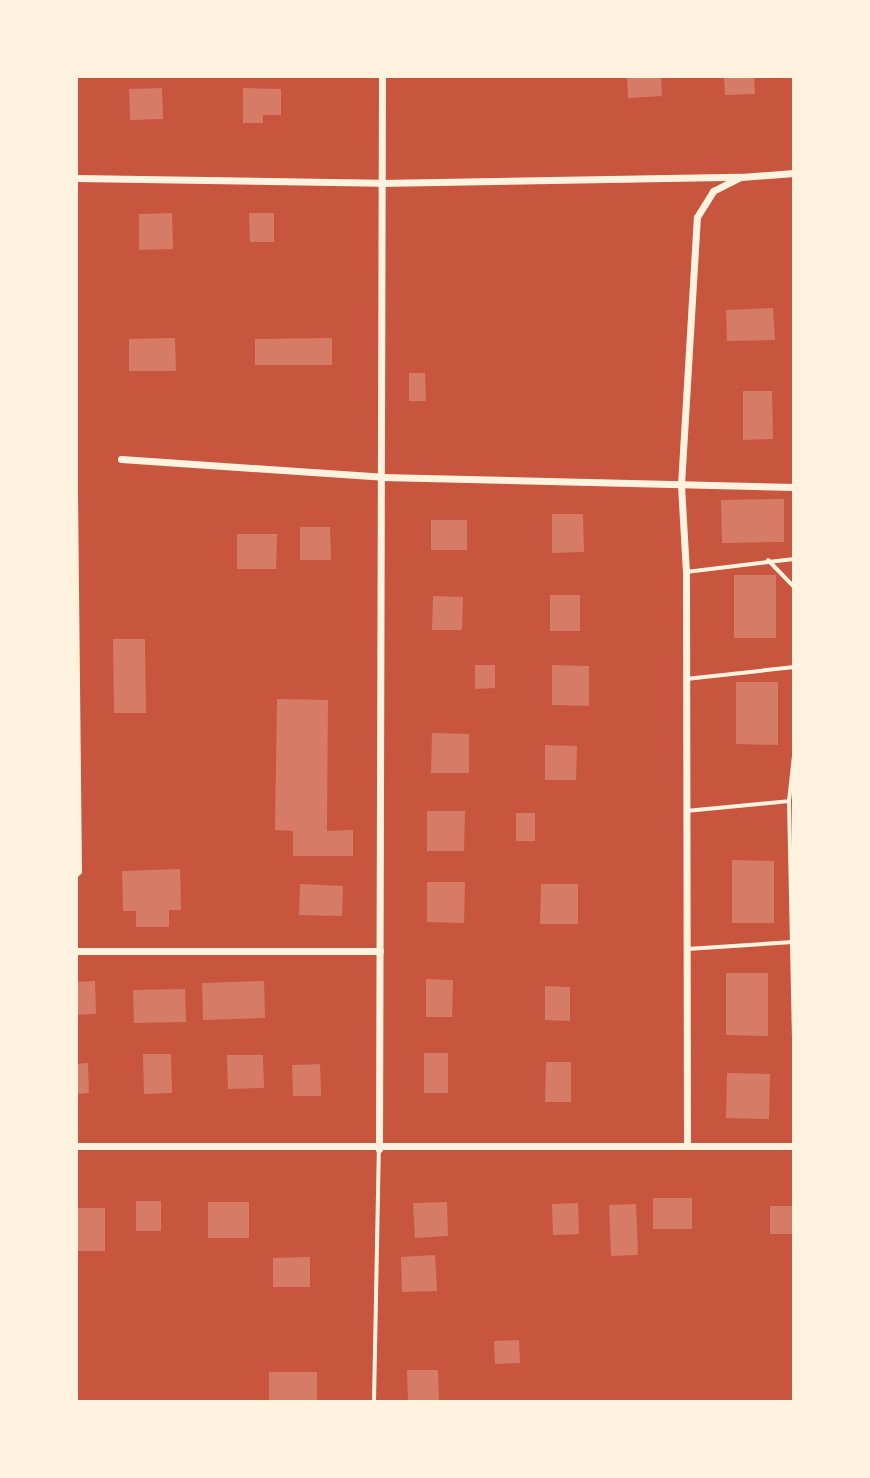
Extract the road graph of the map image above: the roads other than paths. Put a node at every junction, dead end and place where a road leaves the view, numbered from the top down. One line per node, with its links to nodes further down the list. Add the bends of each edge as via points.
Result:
1 (382, 76): 5 (street)
2 (794, 173): 3 (street)
3 (741, 177): 5 (street); 8 (street, via 713,191 697,217)
4 (76, 178): 5 (street)
5 (379, 183): 7 (street)
6 (121, 459): 7 (street)
7 (382, 477): 8 (street); 27 (street)
8 (681, 485): 9 (street); 13 (street)
9 (794, 487)
10 (76, 492): 15 (lane)
11 (767, 559): 12 (lane); 13 (lane); 14 (lane)
12 (794, 559)
13 (686, 572): 18 (street)
14 (794, 587)
15 (78, 599): 17 (lane)
16 (794, 667): 18 (lane)
17 (78, 674): 19 (lane)
18 (686, 679): 22 (street)
19 (78, 751): 23 (lane)
20 (794, 756): 21 (lane)
21 (789, 801): 22 (lane); 24 (lane)
22 (686, 811): 25 (street)
23 (76, 876)
24 (793, 942): 25 (lane); 28 (lane)
25 (686, 950): 29 (street)
26 (76, 951): 27 (street)
27 (380, 951): 32 (street)
28 (794, 1042)
29 (687, 1144): 31 (street); 32 (street)
30 (76, 1146): 32 (street)
31 (794, 1146)
32 (379, 1149): 33 (lane)
33 (374, 1402)

